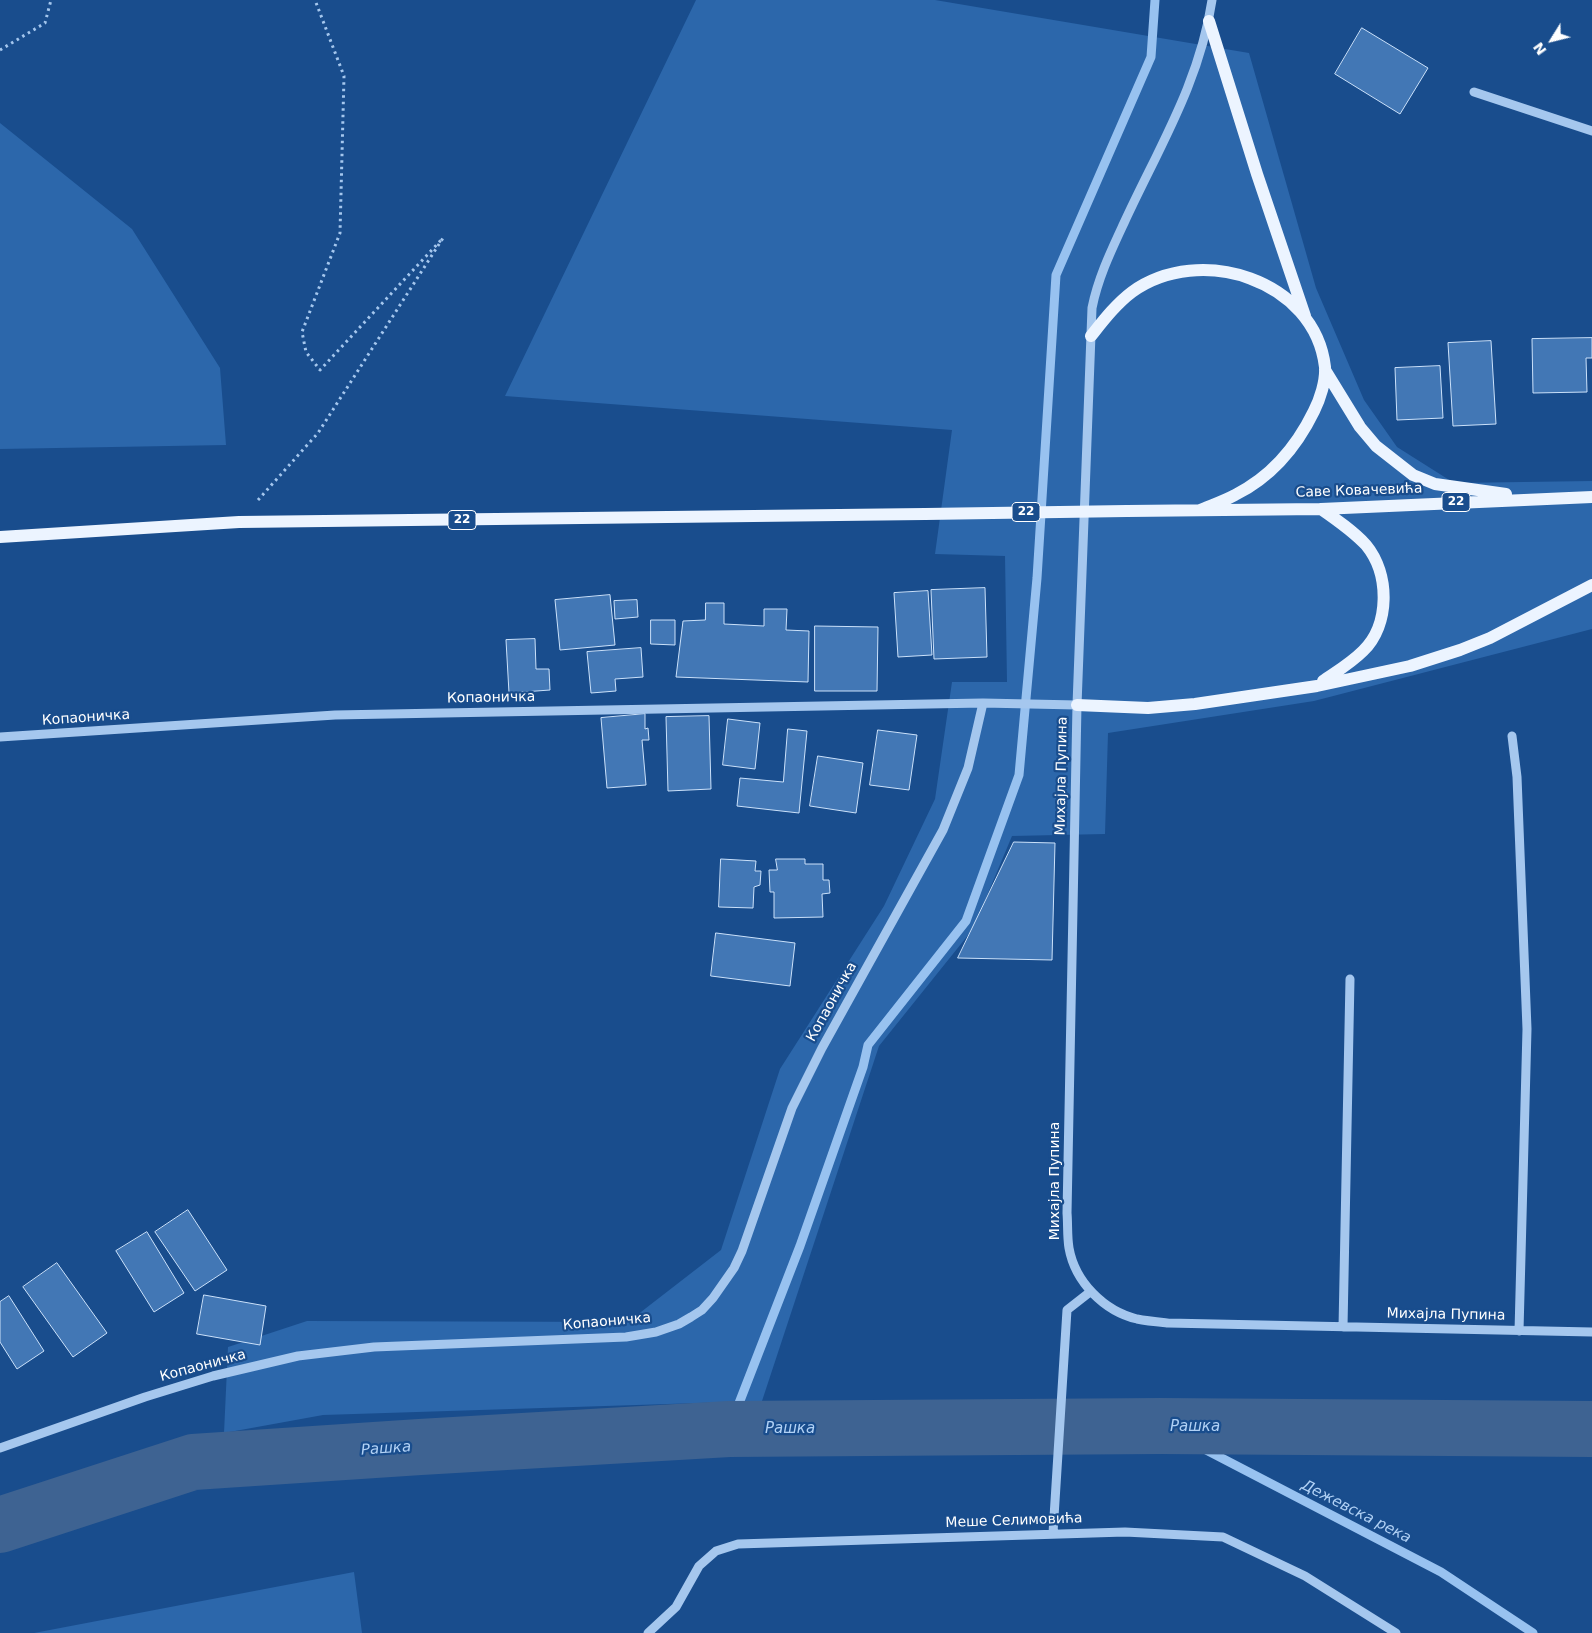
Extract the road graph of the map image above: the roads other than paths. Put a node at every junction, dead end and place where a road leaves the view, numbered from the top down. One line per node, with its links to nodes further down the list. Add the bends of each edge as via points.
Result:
1 (1212, 0): 2 (street, Михајла Пупина)
2 (1209, 21): 5 (main road); 6 (street, Михајла Пупина, via 1195,73 1108,258 1093,302)
3 (1474, 92): 4 (street)
4 (1592, 132)
5 (1306, 318): 6 (main road, via 1266,285 1235,273 1200,269 1164,275 1132,292); 7 (main road, via 1319,342)
6 (1091, 336): 16 (street, Михајла Пупина)
7 (1325, 370): 9 (main road, via 1360,427 1376,446 1413,475 1435,484); 11 (main road, via 1316,406 1286,455 1235,495)
8 (1592, 497): 9 (main road, Саве Ковачевића / 22)
9 (1538, 499): 10 (main road, Саве Ковачевића / 22)
10 (1321, 509): 11 (main road, Саве Ковачевића / 22); 14 (main road, via 1352,531 1367,547 1380,573 1384,608 1372,640 1363,651)
11 (1200, 510): 12 (main road, Саве Ковачевића / 22, bridge, via 239,522)
12 (0, 537)
13 (1592, 585): 14 (main road, via 1460,650 1410,666)
14 (1316, 686): 16 (main road, via 1148,708)
15 (983, 703): 16 (street, Копаоничка); 18 (street, Копаоничка, via 335,715); 24 (street, Копаоничка, via 968,768 943,830 809,1074 792,1108 742,1251 724,1284 702,1310 679,1324 626,1337 374,1347 298,1356 212,1376)
16 (1077, 705): 20 (street, Михајла Пупина, via 1067,1213 1069,1249)
17 (1512, 736): 22 (street, via 1517,777 1527,1028)
18 (0, 737)
19 (1350, 979): 21 (street)
20 (1090, 1292): 21 (street, Михајла Пупина, via 1114,1310 1137,1319); 25 (street, via 1067,1310)
21 (1343, 1327): 22 (street, Михајла Пупина)
22 (1519, 1330): 23 (street, Михајла Пупина)
23 (1592, 1332)
24 (0, 1448)
25 (1053, 1533): 26 (street, Меше Селимовића, via 738,1544 716,1551 699,1566 676,1607); 27 (street, Меше Селимовића, via 1125,1532 1223,1537 1305,1576)
26 (648, 1633)
27 (1396, 1633)

